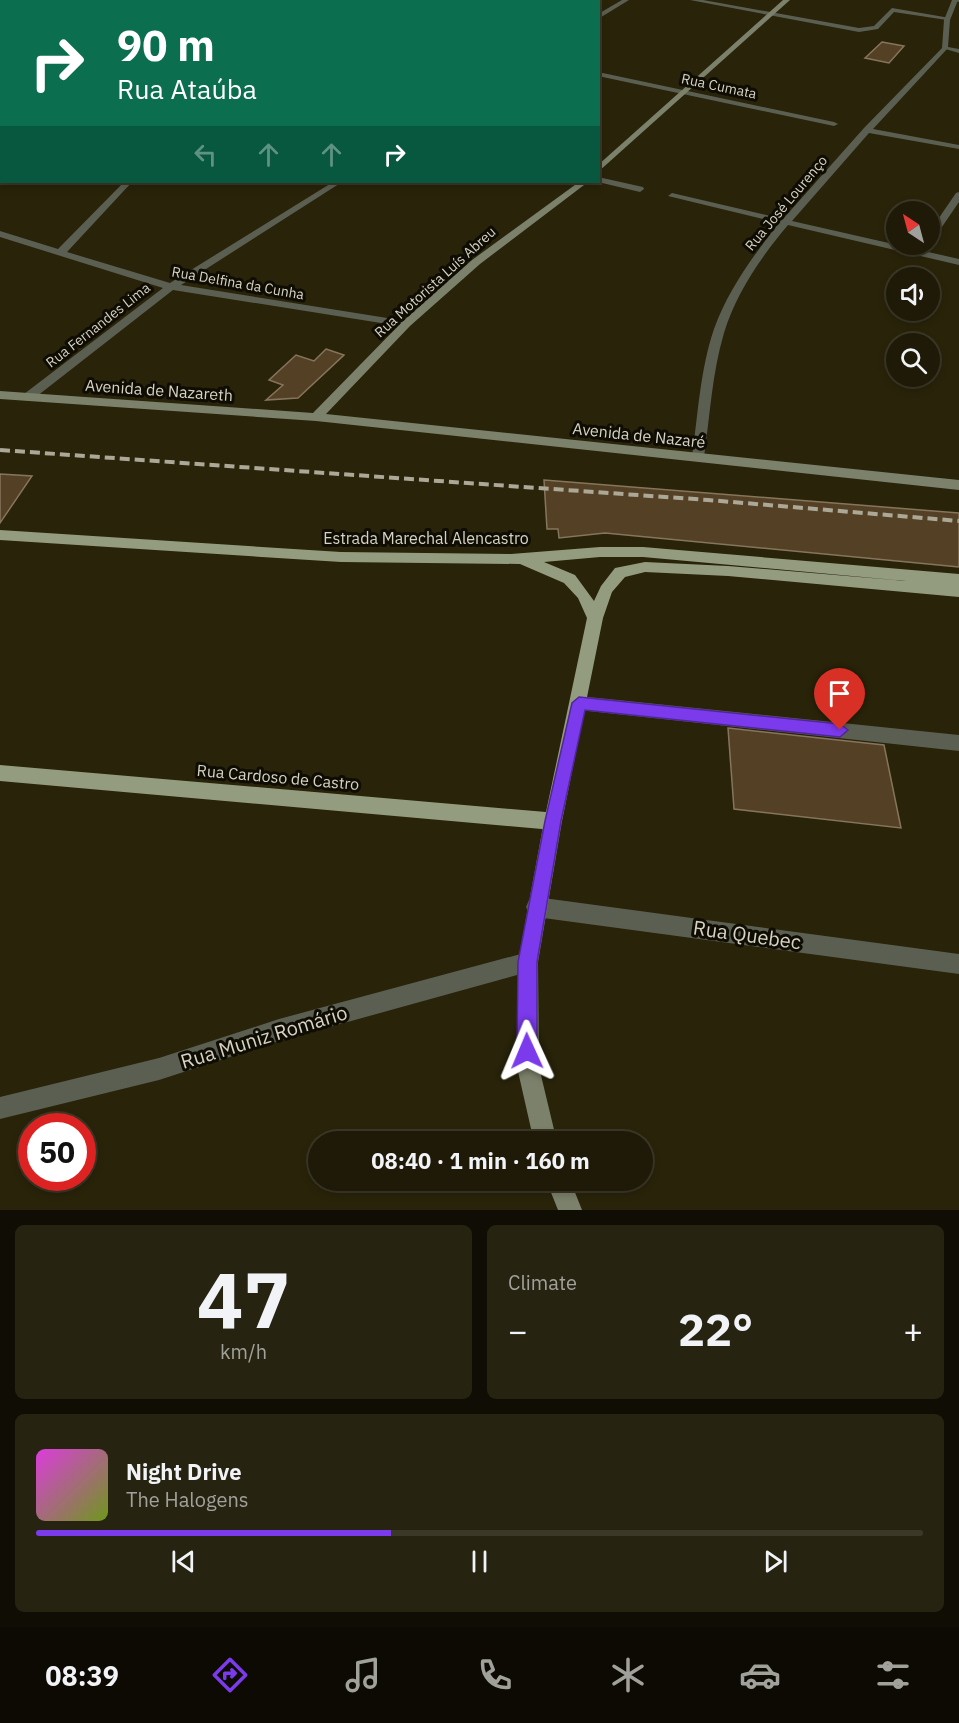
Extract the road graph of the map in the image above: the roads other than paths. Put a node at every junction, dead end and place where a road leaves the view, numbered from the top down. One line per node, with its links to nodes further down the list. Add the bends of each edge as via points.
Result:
1 (626, 0): 6 (street)
2 (693, 0): 5 (street)
3 (787, 0): 5 (main road)
4 (957, 0): 7 (street)
5 (771, 15): 7 (street, via 856,30 876,28 892,10); 11 (main road)
6 (600, 16)
7 (949, 20): 8 (street)
8 (945, 48): 9 (street); 13 (street, Rua José Lourenço)
9 (959, 51)
10 (600, 74): 11 (street, Rua Cumata)
11 (684, 93): 12 (street, Rua Cumata); 15 (main road)
12 (834, 124)
13 (867, 130): 14 (street); 23 (street, Rua José Lourenço)
14 (959, 147)
15 (600, 168)
16 (600, 179): 20 (street)
17 (127, 183): 27 (street)
18 (336, 183): 30 (street, Rua Fernandes Lima)
19 (583, 183): 31 (main road, Rua Motorista Luís Abreu, via 476,262)
20 (640, 189)
21 (959, 195): 24 (street)
22 (672, 196): 23 (street)
23 (785, 223): 26 (street); 35 (street, Rua José Lourenço, via 743,277 724,316 713,353)
24 (940, 223)
25 (0, 234): 27 (street, Rua Delfina da Cunha)
26 (886, 242)
27 (61, 252): 30 (street, Rua Delfina da Cunha)
28 (940, 255): 29 (street)
29 (959, 262)
30 (171, 286): 31 (street, Rua Delfina da Cunha); 33 (street, Rua Fernandes Lima)
31 (406, 324): 34 (main road, Rua Motorista Luís Abreu)
32 (0, 395): 33 (main road, Avenida de Nazareth)
33 (28, 397): 34 (main road, Avenida de Nazareth)
34 (316, 417): 35 (main road, Avenida de Nazaré)
35 (698, 457): 36 (main road, Avenida de Nazaré)
36 (959, 485)
37 (0, 535): 38 (main road, Estrada Marechal Alencastro, via 341,557)
38 (511, 559): 39 (main road, Estrada Marechal Alencastro, via 643,552); 41 (main road, via 564,573 580,589)
39 (959, 580)
40 (959, 591): 41 (main road, via 633,567 613,578)
41 (595, 618): 42 (main road)
42 (579, 703): 43 (street); 45 (main road)
43 (959, 743)
44 (0, 773): 45 (main road, Rua Cardoso de Castro)
45 (553, 821): 46 (main road)
46 (536, 907): 47 (main road); 48 (street, Rua Quebec)
47 (528, 962): 49 (street, Rua Muniz Romário, via 279,1030 159,1070); 50 (main road, via 528,1067)
48 (959, 964)
49 (0, 1108)
50 (543, 1131)
51 (562, 1191): 52 (main road)
52 (570, 1210)

